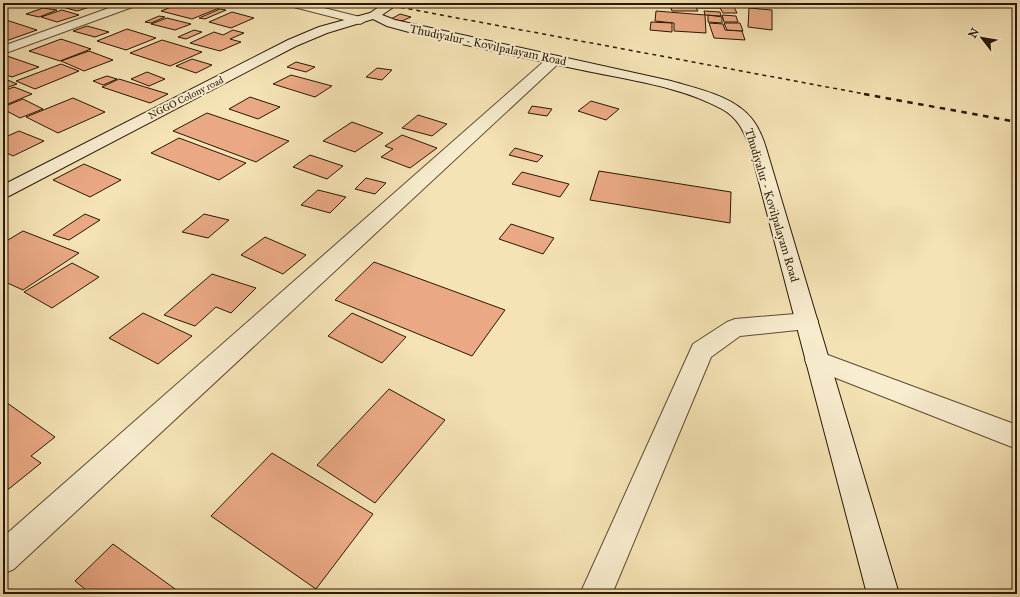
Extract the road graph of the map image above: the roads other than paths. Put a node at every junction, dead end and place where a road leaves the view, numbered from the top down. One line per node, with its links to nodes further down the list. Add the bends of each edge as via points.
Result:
1 (134, 3): 5 (street)
2 (290, 3): 4 (street, Thudiyalur - Kovilpalayam Road)
3 (393, 3): 4 (street)
4 (367, 17): 6 (street, Thudiyalur - Kovilpalayam Road); 7 (street, NGGO Colony road, via 292,43)
5 (3, 50)
6 (554, 60): 8 (street, Thudiyalur - Kovilpalayam Road, via 711,98 744,118 750,128 767,182); 11 (street)
7 (3, 192)
8 (807, 322): 9 (street, Thudiyalur - Kovilpalayam Road); 12 (street, via 735,328 701,351)
9 (817, 360): 10 (street); 13 (street, Thudiyalur - Kovilpalayam Road)
10 (1017, 437)
11 (3, 558)
12 (596, 594)
13 (883, 594)

